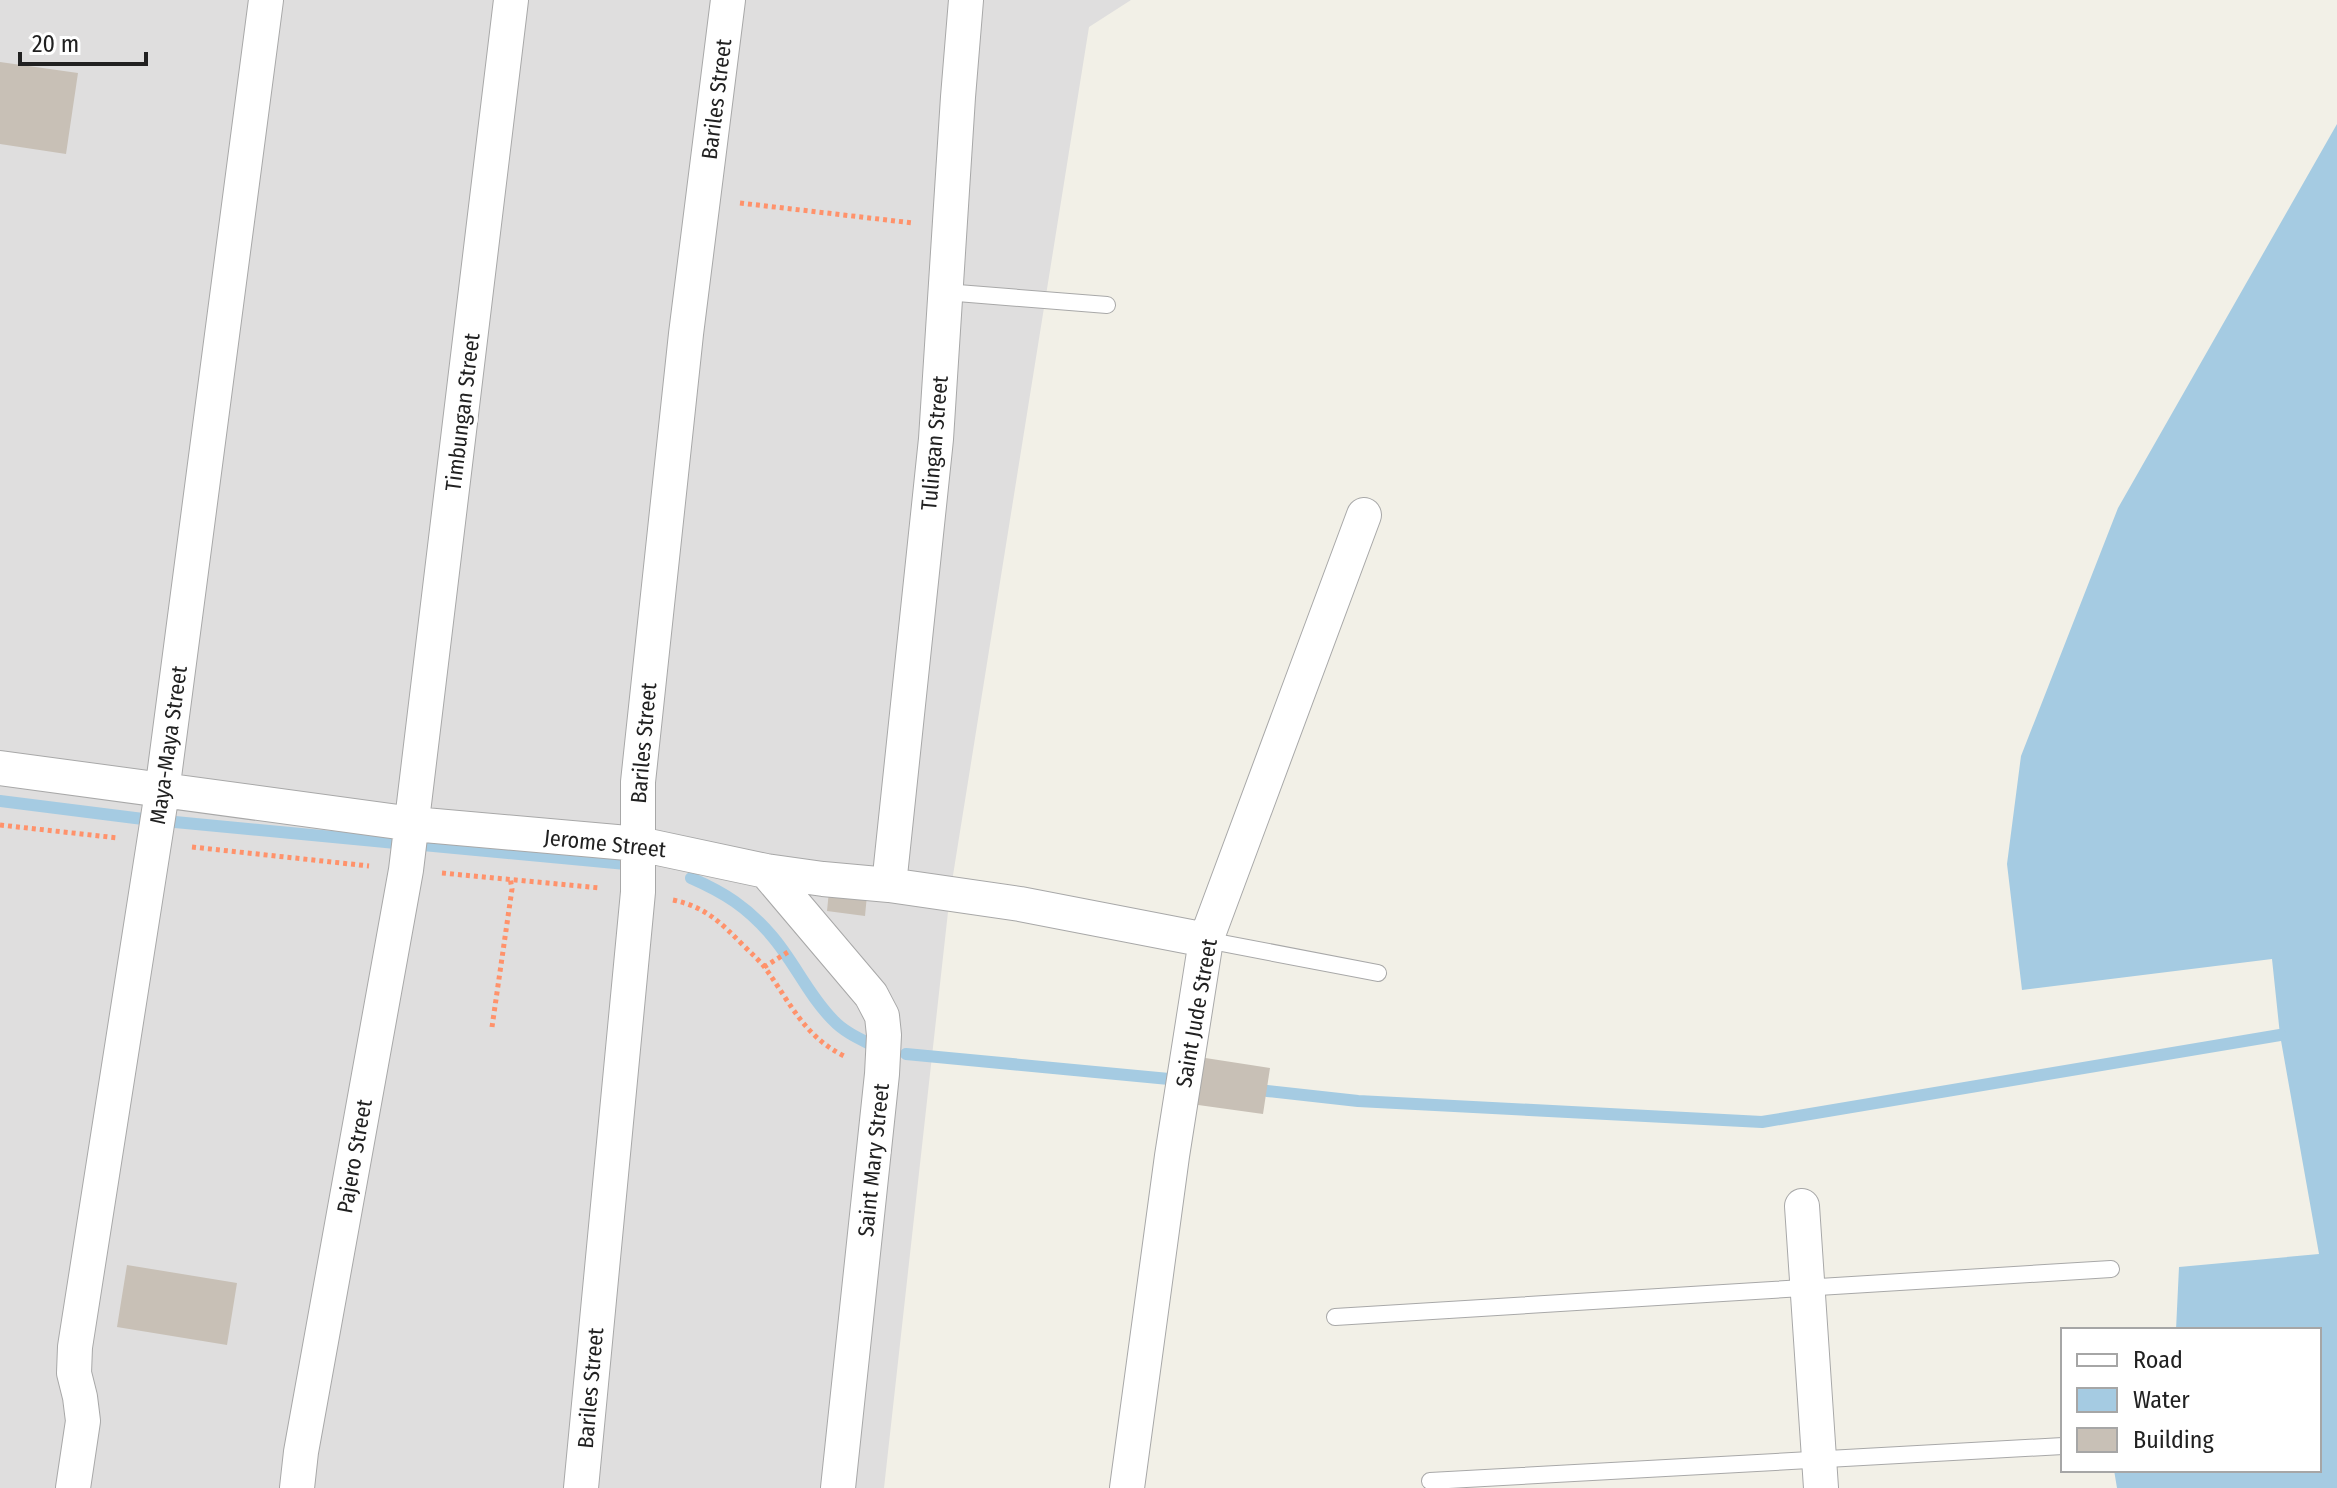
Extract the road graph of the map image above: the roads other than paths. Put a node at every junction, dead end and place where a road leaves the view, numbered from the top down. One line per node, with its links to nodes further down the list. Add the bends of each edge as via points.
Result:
1 (266, 0): 9 (street, Maya-Maya Street)
2 (511, 0): 10 (street, Timbungan Street)
3 (728, 0): 11 (street, Bariles Street, via 638,782)
4 (966, 0): 5 (street, Tulingan Street)
5 (945, 292): 6 (lane); 13 (street, Tulingan Street, via 936,439)
6 (1107, 305)
7 (1364, 515): 14 (street, Saint Jude Street)
8 (0, 768): 9 (street, Jerome Street)
9 (162, 792): 10 (street, Jerome Street); 23 (street, Maya-Maya Street, via 75,1347 83,1421)
10 (413, 824): 11 (street, Jerome Street); 24 (street, Pajero Street)
11 (639, 844): 12 (street, Jerome Street); 25 (street, Bariles Street)
12 (766, 871): 13 (street, Jerome Street); 26 (street, Saint Mary Street, via 871,995 882,1016 882,1074)
13 (889, 885): 14 (street, Jerome Street)
14 (1206, 940): 15 (lane); 27 (street, Saint Jude Street)
15 (1378, 973)
16 (1802, 1206): 18 (street)
17 (2111, 1269): 18 (lane)
18 (1808, 1288): 19 (lane); 21 (street)
19 (1335, 1317)
20 (2061, 1446): 21 (lane)
21 (1820, 1474): 22 (lane)
22 (1430, 1481)
23 (73, 1488)
24 (297, 1488)
25 (581, 1488)
26 (838, 1488)
27 (1127, 1488)

